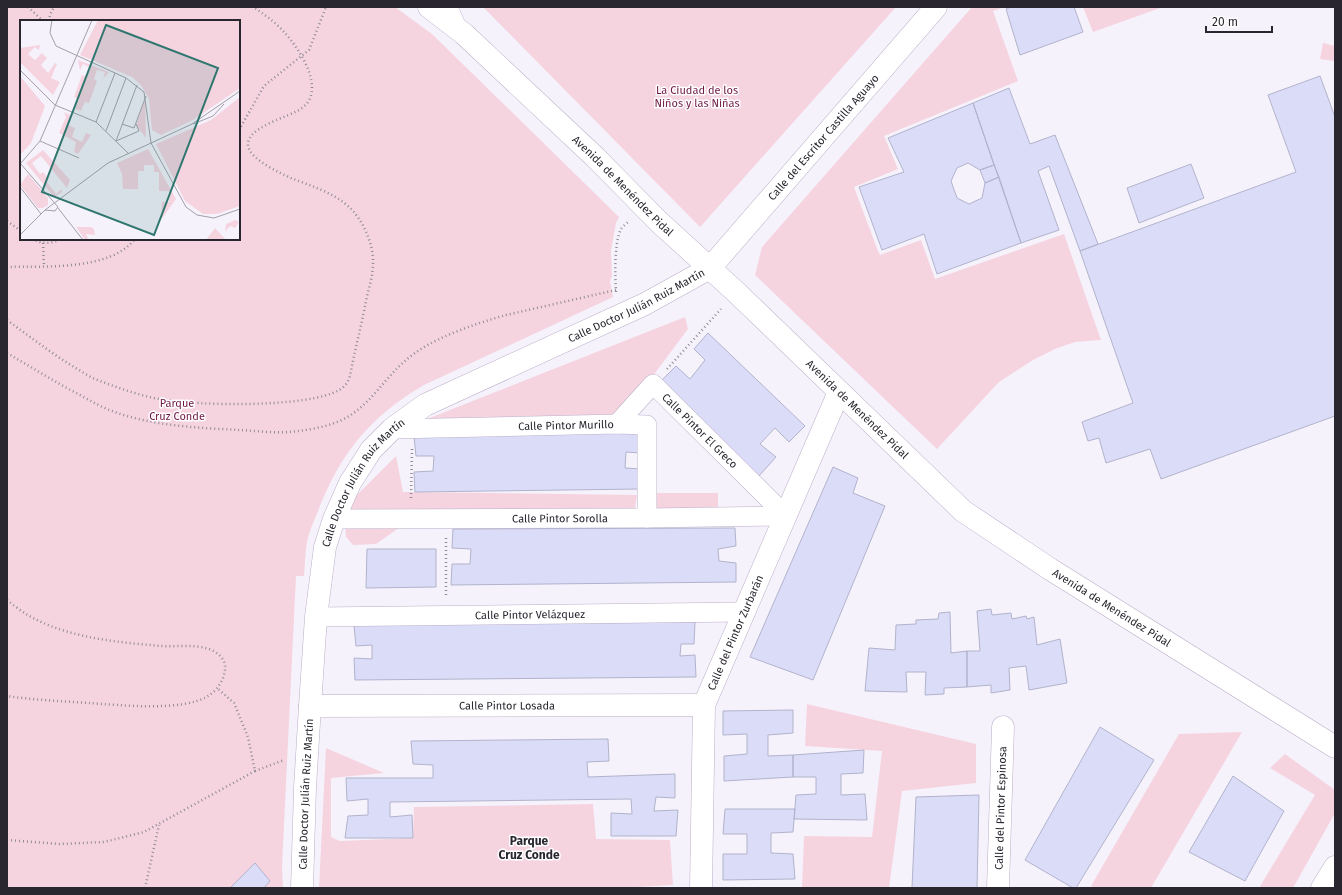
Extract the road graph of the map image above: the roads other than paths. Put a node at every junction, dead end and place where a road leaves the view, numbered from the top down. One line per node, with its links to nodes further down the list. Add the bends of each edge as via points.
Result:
1 (429, 7): 4 (street, Avenida de Menéndez Pidal)
2 (451, 7): 4 (lane)
3 (936, 7): 5 (street, Calle del Escritor Castilla Aguayo)
4 (464, 34): 5 (street, Avenida de Menéndez Pidal)
5 (710, 268): 6 (street, Avenida de Menéndez Pidal); 8 (street, Calle Doctor Julián Ruiz Martín, via 645,304 425,405)
6 (838, 392): 9 (street, Calle del Pintor Zurbarán); 17 (street, Avenida de Menéndez Pidal, via 963,511 1050,569)
7 (617, 424): 8 (street, Calle Pintor Murillo); 9 (street, Calle Pintor El Greco, via 653,384); 10 (street, Calle Pintor Murillo, via 647,425)
8 (402, 429): 11 (street, Calle Doctor Julián Ruiz Martín, via 371,450 350,483)
9 (786, 516): 10 (street, Calle Pintor Sorolla); 12 (street, Calle del Pintor Zurbarán)
10 (647, 518): 11 (street, Calle Pintor Sorolla)
11 (334, 519): 13 (street, Calle Doctor Julián Ruiz Martín, via 325,547)
12 (743, 612): 13 (street, Calle Pintor Velázquez); 14 (street, Calle del Pintor Zurbarán)
13 (316, 617): 15 (street, Calle Doctor Julián Ruiz Martín)
14 (704, 705): 15 (street, Calle Pintor Losada); 20 (street, Calle del Pintor Zurbarán)
15 (310, 706): 19 (street, Calle Doctor Julián Ruiz Martín)
16 (1003, 727): 21 (street, Calle del Pintor Espinosa)
17 (1335, 747)
18 (1335, 867): 22 (street)
19 (302, 888)
20 (700, 888)
21 (998, 888)
22 (1322, 888)

